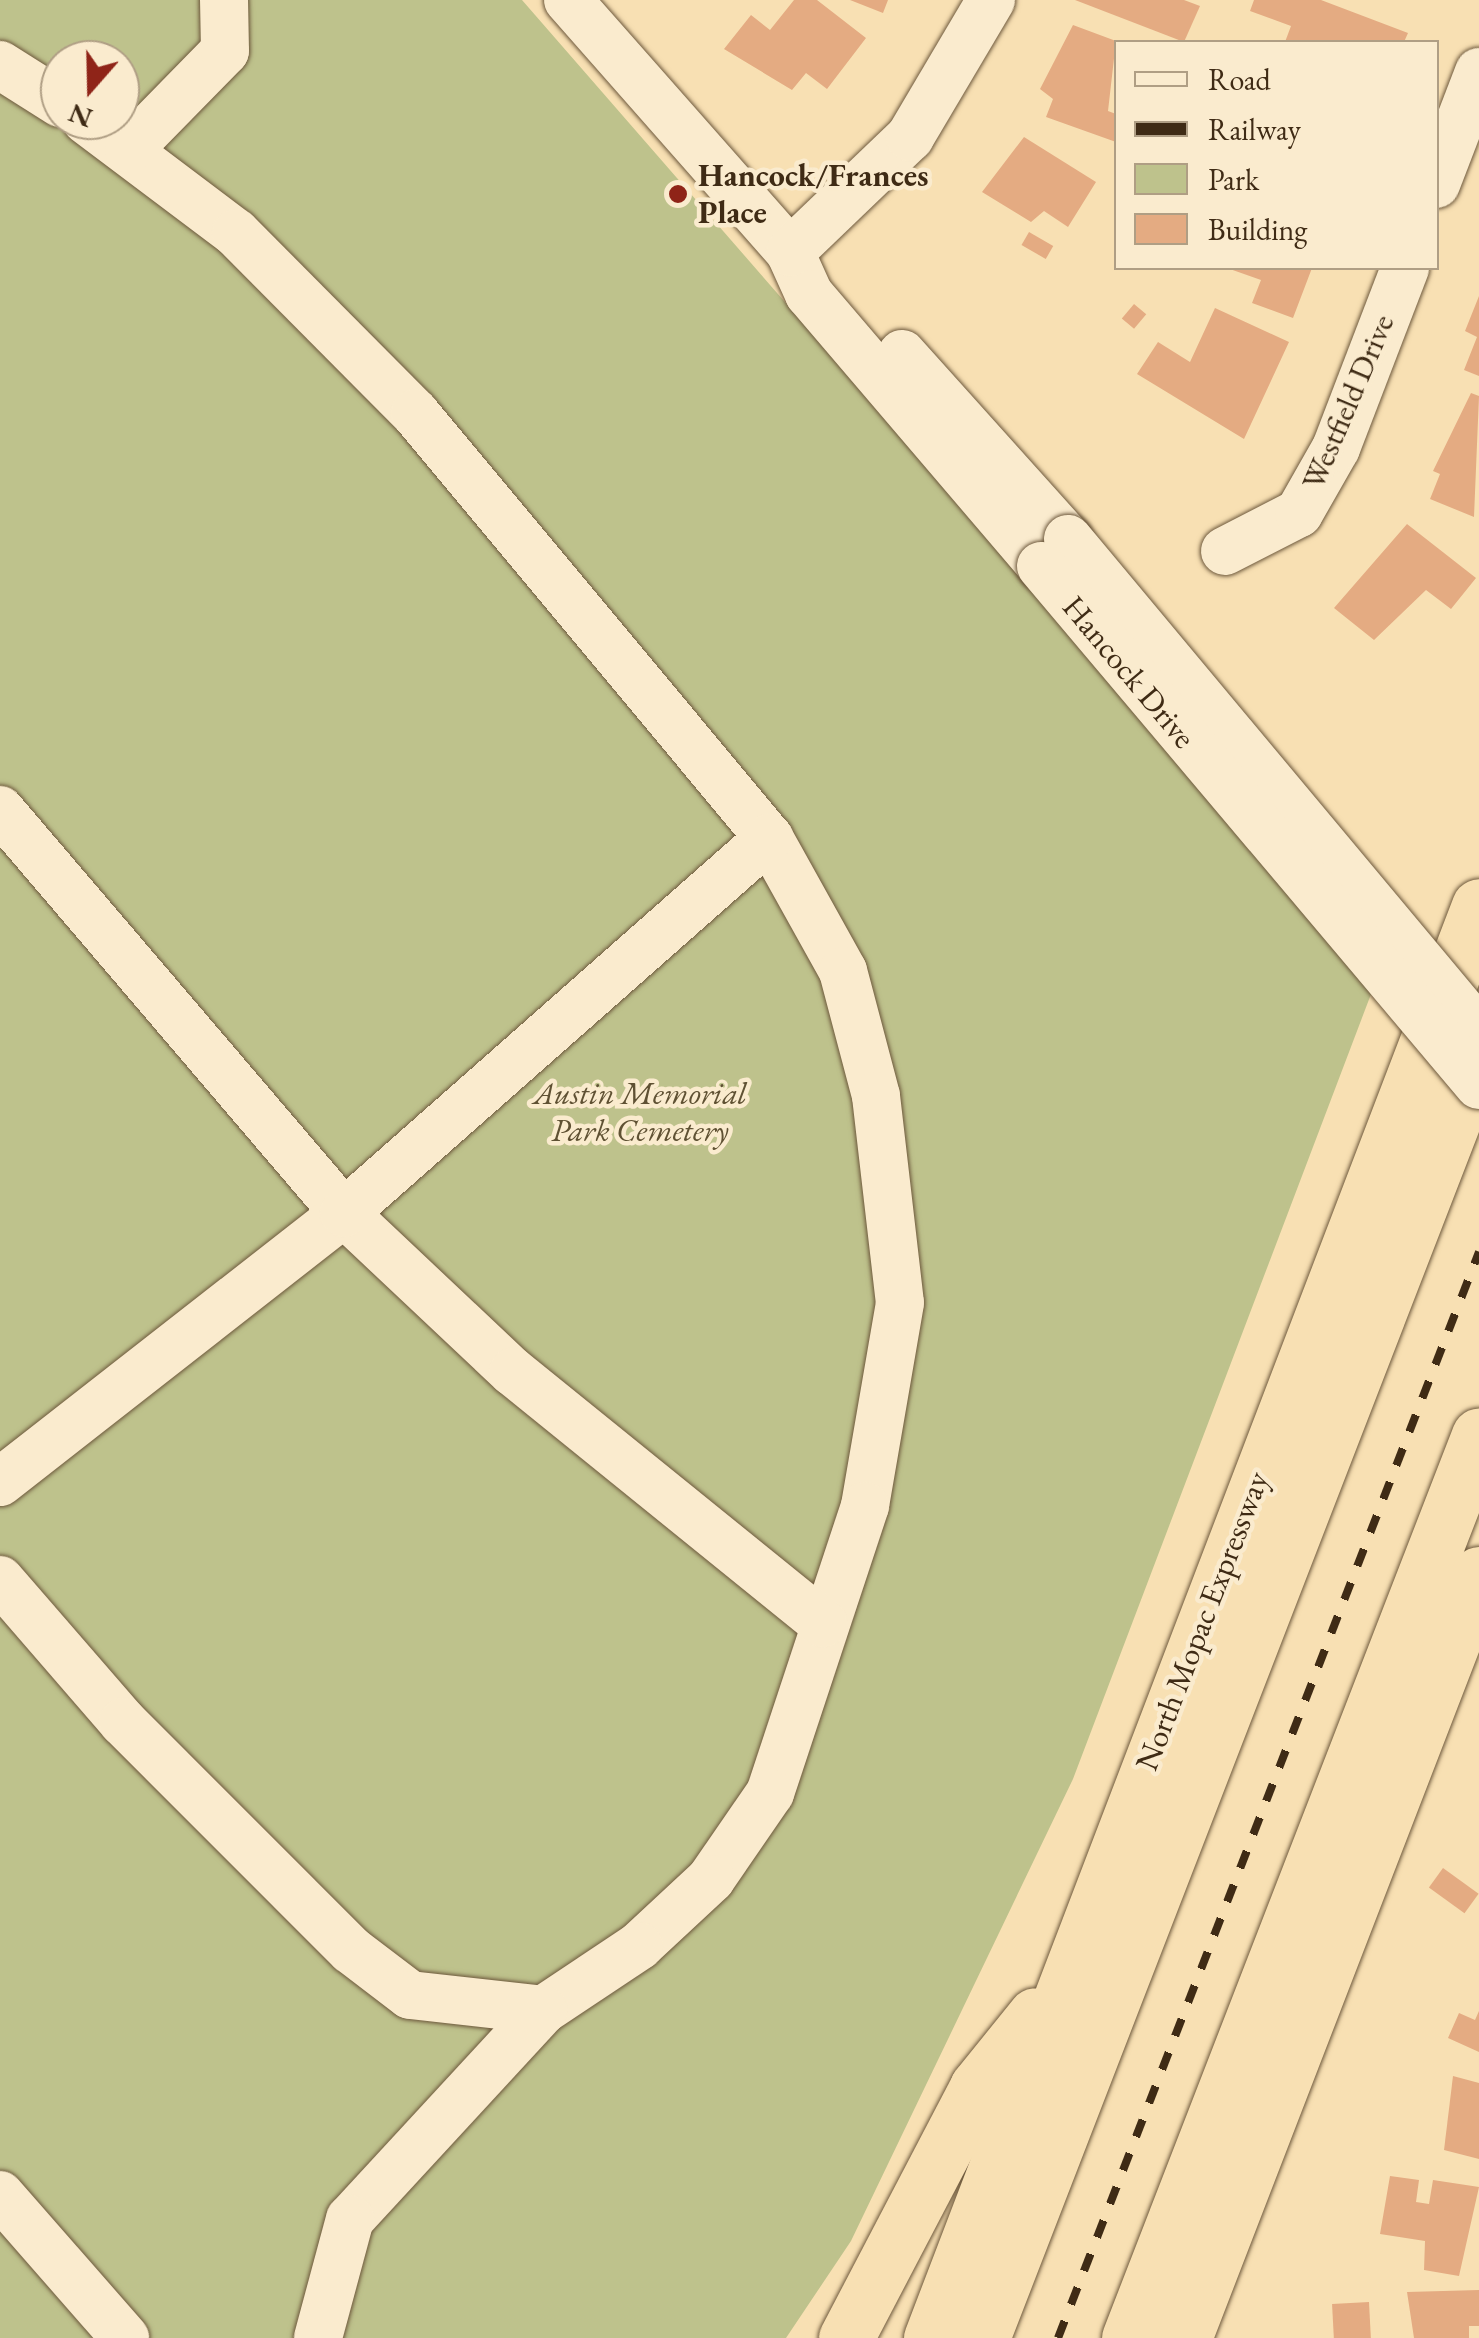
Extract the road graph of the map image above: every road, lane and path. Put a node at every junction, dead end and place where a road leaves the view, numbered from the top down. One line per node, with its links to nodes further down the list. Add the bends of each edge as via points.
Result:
1 (224, 0): 8 (street, via 224,51)
2 (568, 0): 10 (street, Hancock Drive)
3 (991, 0): 10 (street, via 910,136)
4 (0, 65): 6 (street)
5 (1479, 72): 9 (street)
6 (40, 90)
7 (116, 140): 8 (street)
8 (129, 149): 15 (street, via 236,233 415,413)
9 (1439, 176)
10 (790, 252): 13 (street, Hancock Drive, via 809,294)
11 (1403, 270): 12 (street, Westfield Drive, via 1336,448 1299,513)
12 (1224, 551)
13 (1054, 553): 17 (street, Hancock Drive, bridge); 19 (street, Hancock Drive, bridge)
14 (0, 810): 20 (street)
15 (769, 838): 20 (street); 25 (street, via 843,971 876,1096 900,1303 865,1506)
16 (1479, 906): 26 (highway, North Mopac Expressway)
17 (1479, 1032)
18 (1479, 1054): 33 (highway)
19 (1479, 1086)
20 (344, 1213): 22 (street); 25 (street, via 513,1372)
21 (1479, 1435): 34 (highway)
22 (0, 1482)
23 (1479, 1574): 35 (highway)
24 (0, 1580): 27 (street, via 123,1722 351,1950 410,1995)
25 (823, 1623): 27 (street, via 770,1793 711,1879 639,1946)
26 (1064, 1977): 31 (highway, via 977,2087); 32 (highway, North Mopac Expressway)
27 (543, 2010): 30 (street, via 350,2218)
28 (0, 2195): 29 (street)
29 (125, 2338)
30 (318, 2338)
31 (846, 2338)
32 (931, 2338)
33 (982, 2338)
34 (1129, 2338)
35 (1184, 2338)

